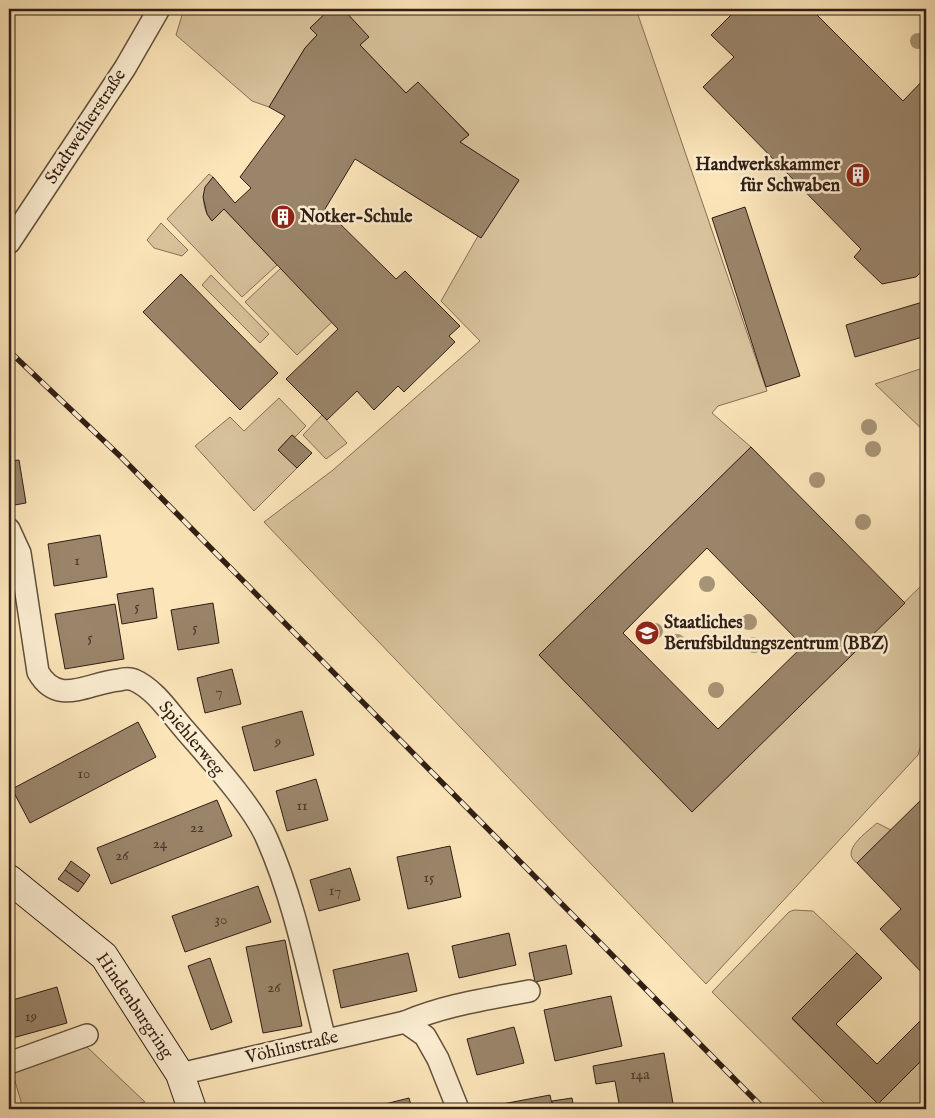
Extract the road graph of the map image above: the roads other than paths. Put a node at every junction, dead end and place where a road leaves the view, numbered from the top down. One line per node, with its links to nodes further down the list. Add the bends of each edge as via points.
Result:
1 (159, 9): 2 (street, Stadtweiherstraße, via 125,68)
2 (9, 243)
3 (9, 530): 8 (street, Spiehlerweg, via 20,553 38,672 45,684 54,690 78,689 132,679 148,688 253,814 267,838 283,885)
4 (9, 879): 10 (main road, Hindenburgring, via 104,956)
5 (529, 991): 6 (street, Vöhlinstraße, via 428,1012)
6 (405, 1022): 8 (street, Vöhlinstraße); 12 (street, via 426,1036)
7 (87, 1035): 9 (street)
8 (325, 1040): 10 (street, Vöhlinstraße)
9 (9, 1063)
10 (180, 1074): 11 (main road, Hindenburgring)
11 (192, 1109)
12 (458, 1109)

